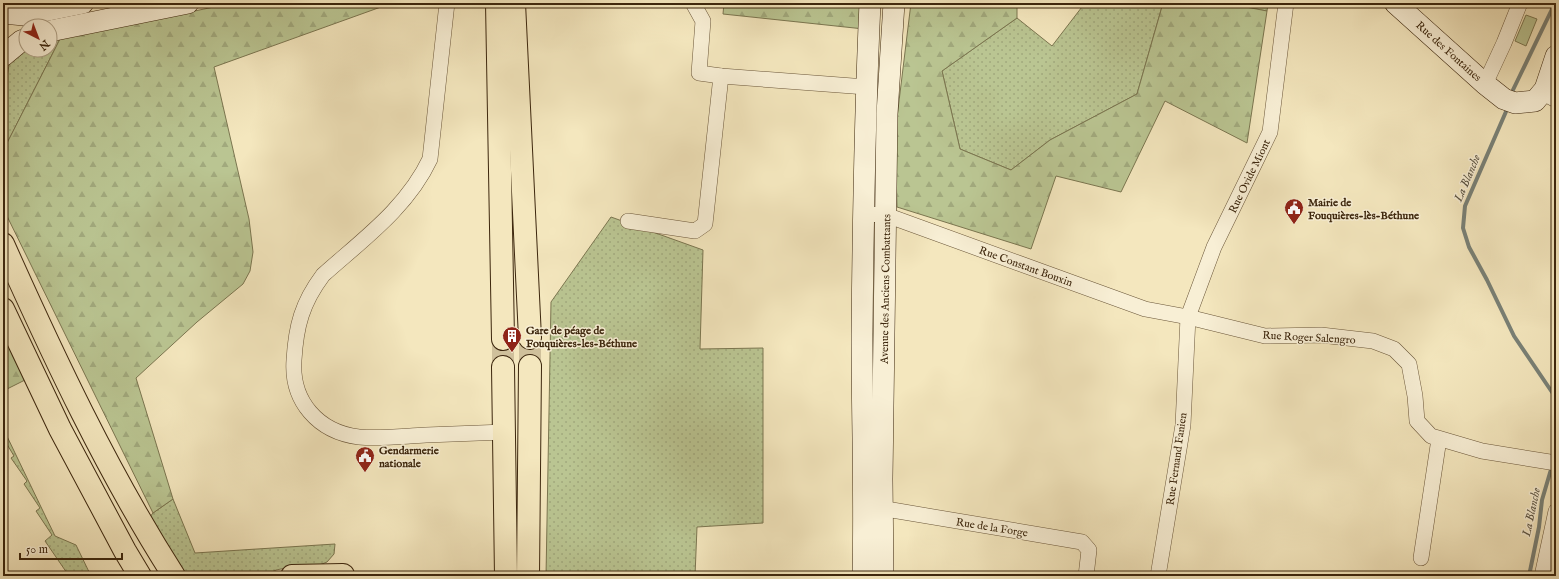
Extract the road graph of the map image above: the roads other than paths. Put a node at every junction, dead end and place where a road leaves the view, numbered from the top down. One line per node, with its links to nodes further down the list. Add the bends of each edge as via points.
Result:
1 (83, 3): 12 (street, via 24,15)
2 (188, 3): 13 (street)
3 (447, 3): 31 (street, via 430,160 403,202 323,275 314,287 304,304 296,330 296,382 299,396 310,412 328,426 348,435 375,437)
4 (497, 3): 28 (highway)
5 (514, 3): 27 (highway)
6 (693, 3): 17 (street, via 703,21 699,72)
7 (870, 3): 19 (street, Avenue des Anciens Combattants)
8 (894, 3): 22 (street, Avenue des Anciens Combattants, via 887,114)
9 (1286, 3): 26 (street, Rue Ovide Miont, via 1270,132 1214,248)
10 (1395, 3): 18 (street, Rue des Fontaines)
11 (1520, 3): 18 (street)
12 (3, 13)
13 (58, 29)
14 (18, 44): 15 (street)
15 (3, 56)
16 (1556, 56): 20 (street, via 1545,89)
17 (721, 76): 19 (street); 23 (street, via 705,224 695,231)
18 (1485, 84): 20 (street, Rue des Fontaines, via 1509,101 1535,101)
19 (866, 87): 21 (street, Avenue des Anciens Combattants)
20 (1549, 97)
21 (864, 214): 22 (street, Rue Constant Bouxin); 34 (street, Avenue des Anciens Combattants, via 862,336)
22 (886, 215): 26 (street, Rue Constant Bouxin, via 1145,309); 34 (street, Avenue des Anciens Combattants)
23 (628, 221)
24 (3, 244): 39 (highway, via 79,407)
25 (3, 309): 38 (highway, via 64,436)
26 (1188, 317): 32 (street, Rue Roger Salengro, via 1265,336 1321,335 1373,341 1394,349 1409,364 1417,421 1431,436); 46 (street, Rue Fernand Fanien, via 1183,426)
27 (530, 338)
28 (503, 339)
29 (530, 366): 42 (highway)
30 (503, 367): 31 (highway)
31 (505, 432): 41 (highway)
32 (1439, 439): 33 (street, Rue Roger Salengro, via 1482,451); 36 (street)
33 (1552, 462)
34 (873, 509): 43 (street, Avenue des Anciens Combattants); 44 (street, Avenue des Anciens Combattants, via 883,533); 45 (street, Rue de la Forge, via 1082,542 1089,550)
35 (1556, 511): 47 (street)
36 (1421, 558)
37 (343, 575): 40 (highway)
38 (140, 576)
39 (174, 576)
40 (292, 576)
41 (506, 576)
42 (528, 576)
43 (863, 576)
44 (883, 576)
45 (1086, 576)
46 (1158, 576)
47 (1542, 576)

